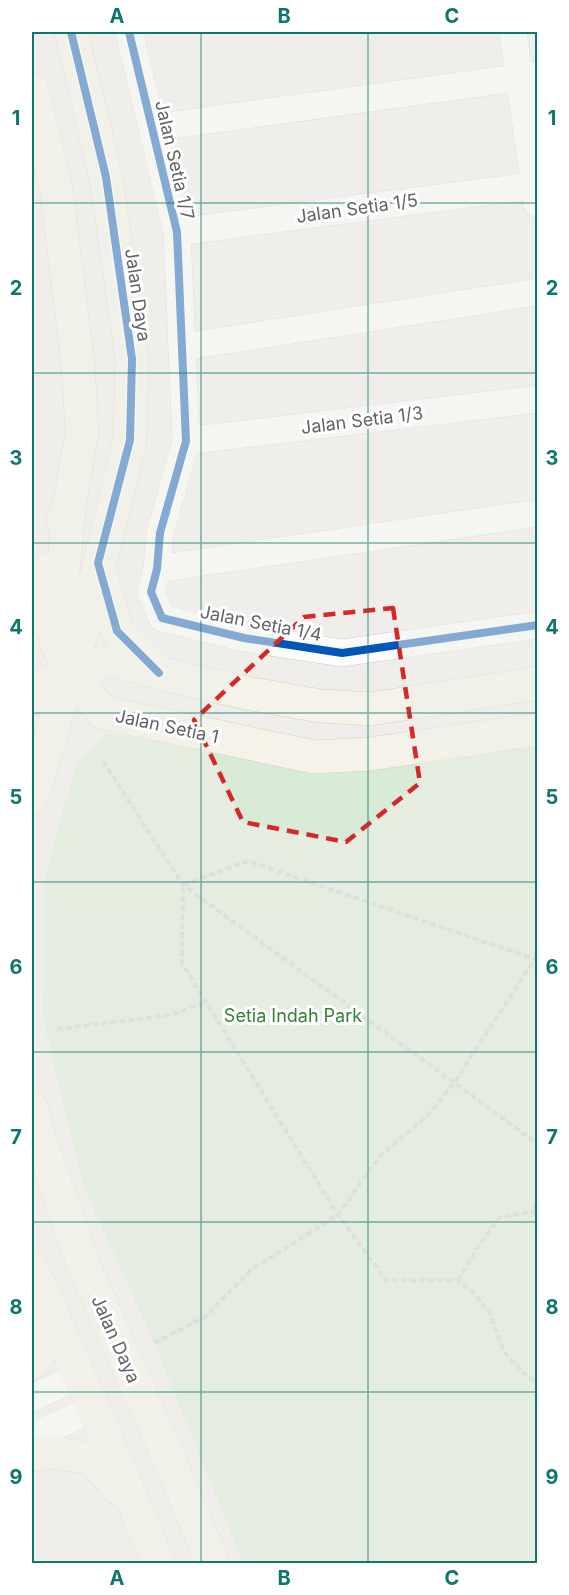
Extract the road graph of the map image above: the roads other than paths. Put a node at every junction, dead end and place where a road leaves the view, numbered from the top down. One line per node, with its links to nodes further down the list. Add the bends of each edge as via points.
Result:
1 (71, 32): 15 (main road, Jalan Daya, via 106,177 132,359 130,441)
2 (129, 32): 6 (street, Jalan Setia 1/7)
3 (513, 32): 4 (street)
4 (529, 76): 6 (street); 7 (street)
5 (32, 89): 13 (main road, via 56,187 78,364 82,433)
6 (152, 128): 8 (street, Jalan Setia 1/7)
7 (536, 191): 8 (street, Jalan Setia 1/5)
8 (177, 232): 10 (street, Jalan Setia 1/7)
9 (537, 292): 10 (street)
10 (182, 348): 12 (street, Jalan Setia 1/7)
11 (537, 399): 12 (street, Jalan Setia 1/3)
12 (186, 441): 16 (street, Jalan Setia 1/4, via 160,533)
13 (70, 501): 17 (main road); 19 (main road, Jalan Setia 1, via 56,643)
14 (537, 513): 16 (street)
15 (98, 563): 19 (main road, Jalan Daya); 20 (main road, via 117,631)
16 (157, 569): 18 (street, Jalan Setia 1/4, via 151,592 162,618 244,638 342,653)
17 (32, 624)
18 (537, 625)
19 (71, 672): 20 (main road, via 114,660); 22 (main road, via 42,687); 23 (main road, Jalan Setia 1, via 102,711); 25 (main road, Jalan Daya)
20 (159, 673): 21 (main road, via 320,706 371,709)
21 (537, 683)
22 (32, 698)
23 (147, 722): 24 (main road, Jalan Setia 1, via 314,757 370,754); 25 (main road, via 105,717 81,726 64,741)
24 (537, 729)
25 (32, 795)
26 (32, 1109): 27 (main road, Jalan Daya)
27 (84, 1266): 32 (main road, via 109,1359); 35 (main road, Jalan Daya)
28 (33, 1272): 29 (main road, via 46,1332); 30 (main road)
29 (32, 1364)
30 (80, 1376): 31 (street); 32 (main road)
31 (32, 1398)
32 (102, 1400): 33 (street); 35 (main road, via 134,1407); 36 (main road)
33 (32, 1436)
34 (32, 1455): 36 (main road, via 47,1452 92,1458 115,1481)
35 (170, 1461): 38 (main road, Jalan Daya)
36 (145, 1528): 37 (main road)
37 (159, 1563)
38 (213, 1563)

